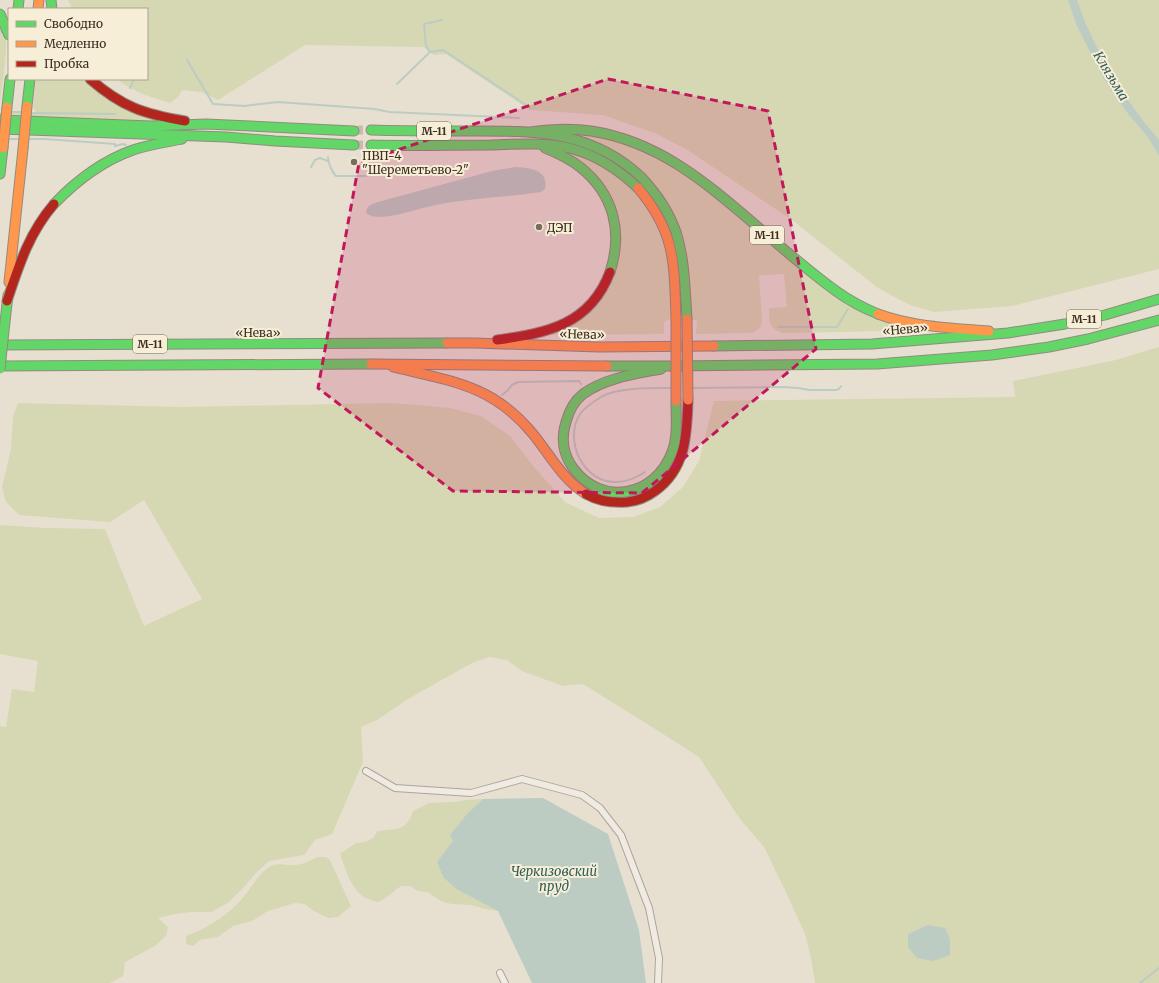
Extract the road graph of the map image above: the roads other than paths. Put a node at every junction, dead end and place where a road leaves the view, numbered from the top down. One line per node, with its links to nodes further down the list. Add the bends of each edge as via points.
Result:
1 (0, 14): 2 (main road)
2 (8, 32)
3 (10, 80): 16 (main road, bridge)
4 (30, 80): 18 (main road, bridge)
5 (91, 80): 7 (main road, via 115,99 129,106 167,118)
6 (0, 120): 7 (main road, via 151,126)
7 (206, 124): 10 (main road)
8 (0, 129): 12 (main road)
9 (371, 130): 11 (main road, М-11)
10 (354, 131)
11 (531, 132): 20 (main road, М-11, via 557,128 601,132 623,138 663,156 706,184 828,286 875,313 903,322 929,326); 23 (main road, М-11, bridge, via 583,141 623,161 653,191 669,216 683,262 687,319 686,441 677,468 670,478 640,500 598,500 571,483 520,419 488,394 461,383)
12 (195, 136): 14 (main road); 18 (main road, via 135,150 113,159 90,172 66,191 34,232)
13 (534, 144): 15 (main road, М-11); 21 (main road, М-11, via 579,165 602,189 616,221 615,258 604,287 593,303 576,318 557,327 518,337); 25 (main road, М-11, bridge, via 579,150 615,169 631,181 646,197 660,220 674,264 676,426 672,453 662,472 645,486 633,491 614,493 584,481 572,467 562,439 570,411 579,398 602,384)
14 (354, 145)
15 (371, 145)
16 (0, 174)
17 (1159, 299): 20 (main road, «Нева» / М-11, via 1092,318)
18 (7, 300): 26 (main road, bridge)
19 (1159, 320): 25 (main road, М-11, via 1088,339 992,355 877,364)
20 (1008, 333): 21 (main road, «Нева» / М-11, via 872,344 599,347)
21 (475, 343): 22 (main road, «Нева» / М-11)
22 (0, 345)
23 (382, 364): 24 (main road, М-11); 25 (main road, М-11)
24 (0, 366)
25 (672, 366)
26 (0, 369)
27 (366, 771): 30 (street, via 395,788 471,793 522,779 582,795 600,808 621,835 649,908 659,958)
28 (500, 973): 29 (street)
29 (505, 983)
30 (658, 983)

